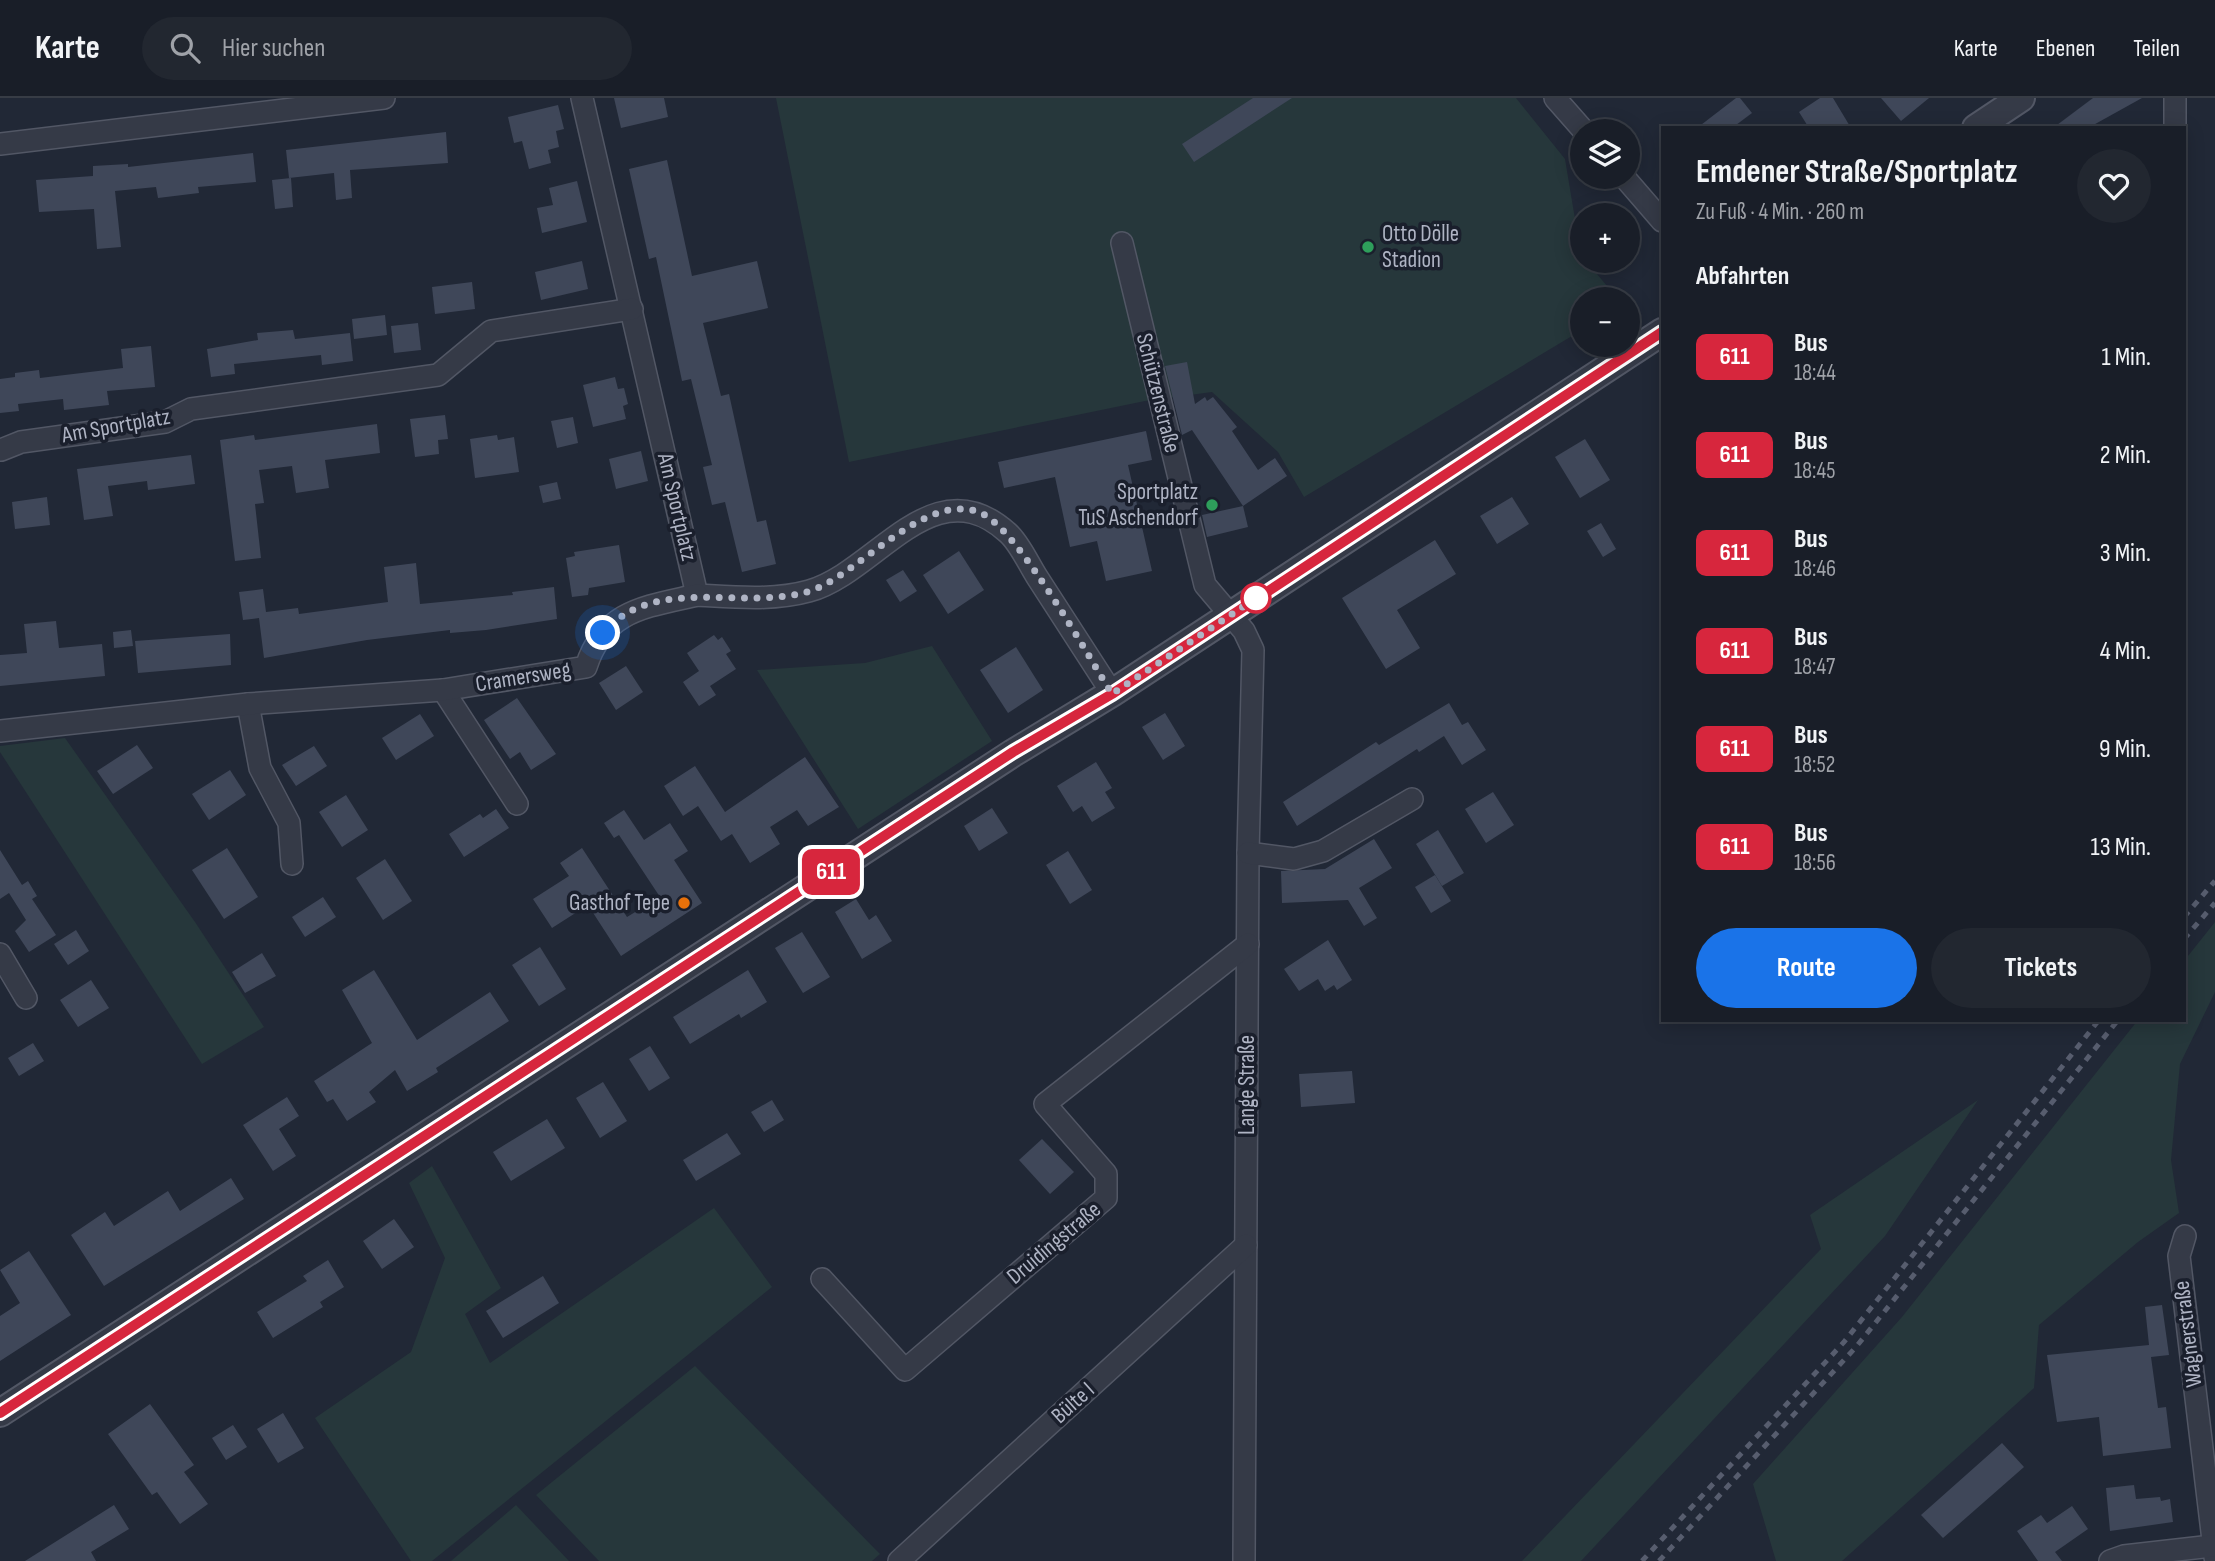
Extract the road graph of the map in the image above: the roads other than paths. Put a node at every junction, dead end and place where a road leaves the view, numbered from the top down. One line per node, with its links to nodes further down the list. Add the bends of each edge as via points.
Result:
1 (384, 98): 9 (street)
2 (582, 98): 13 (street, Am Sportplatz)
3 (1555, 98): 6 (street)
4 (2021, 98): 7 (street)
5 (2175, 98): 8 (street)
6 (1573, 119)
7 (1979, 126)
8 (2175, 126)
9 (0, 144)
10 (1634, 189): 11 (street)
11 (1661, 220)
12 (1122, 243): 17 (street, Schützenstraße, via 1205,585)
13 (632, 309): 15 (street, Am Sportplatz, via 491,331 438,374 191,409 165,422 21,442); 16 (street, Am Sportplatz)
14 (1661, 333): 17 (street)
15 (1, 450)
16 (697, 595): 18 (street, Cramersweg, via 639,608 612,622 593,644 586,667); 19 (street, via 754,598 810,591 861,562 913,522 954,510 982,513 1010,534)
17 (1230, 615): 19 (street); 24 (street, Lange Straße, via 1253,650)
18 (443, 690): 20 (street, Cramersweg); 23 (street, Cramersweg)
19 (1112, 694): 32 (street, via 1013,752)
20 (248, 704): 21 (street, Cramersweg); 25 (street, via 260,768 289,824)
21 (0, 731)
22 (1412, 799): 24 (street, via 1323,851 1294,859)
23 (517, 804)
24 (1248, 853): 26 (street, Lange Straße)
25 (292, 864)
26 (1248, 944): 30 (street, Lange Straße); 31 (street, Druidingstraße, via 1045,1104 1107,1174 1106,1198 905,1370)
27 (0, 954): 28 (street)
28 (26, 999)
29 (2185, 1236): 33 (street, Wagnerstraße, via 2179,1256)
30 (1246, 1245): 34 (street, Bülte I); 35 (street, Lange Straße)
31 (822, 1279)
32 (0, 1413)
33 (2213, 1551): 36 (street, via 2124,1556)
34 (900, 1561)
35 (1244, 1561)
36 (2110, 1561)

